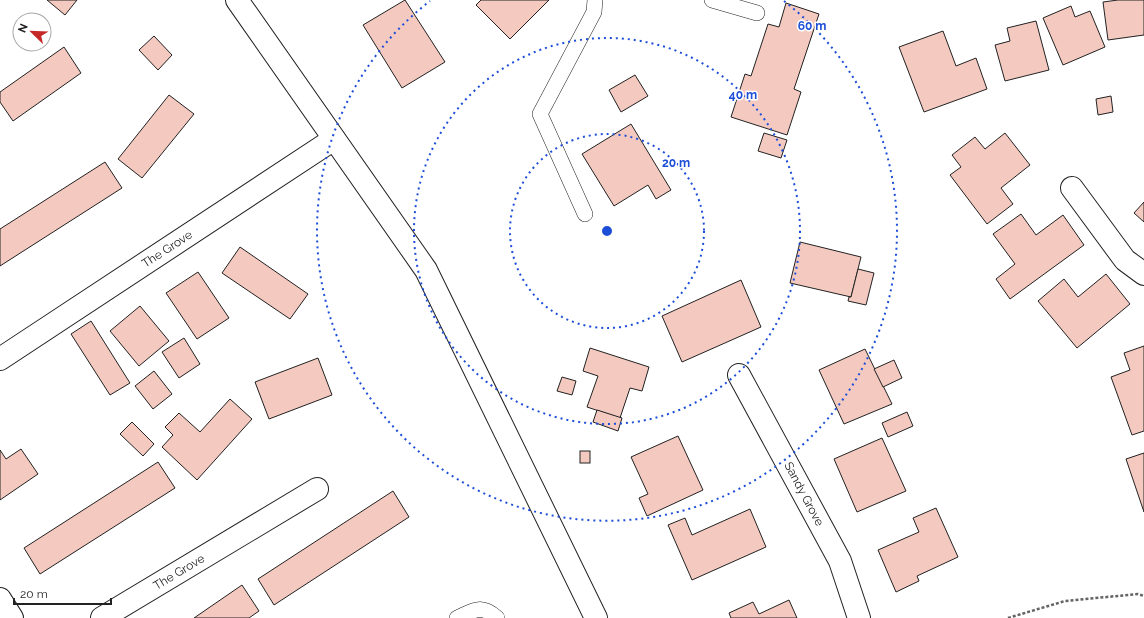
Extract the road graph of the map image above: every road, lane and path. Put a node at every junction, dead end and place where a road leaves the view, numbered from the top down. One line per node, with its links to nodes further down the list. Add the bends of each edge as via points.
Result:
1 (237, 0): 5 (main road)
2 (595, 0): 7 (lane, via 594,12 540,114)
3 (712, 0): 4 (lane)
4 (757, 13)
5 (334, 139): 9 (main road, The Grove); 18 (main road, via 426,270)
6 (1072, 188): 8 (main road, via 1125,260)
7 (585, 214)
8 (1144, 274)
9 (0, 359)
10 (739, 374): 19 (main road, Sandy Grove, via 840,561)
11 (317, 489): 15 (main road, The Grove)
12 (1144, 596): 20 (path, via 1138,594 1065,602)
13 (0, 599): 14 (main road)
14 (12, 618)
15 (102, 618)
16 (457, 618): 17 (lane, via 476,609 487,610)
17 (497, 618)
18 (596, 618)
19 (859, 618)
20 (1008, 618)

